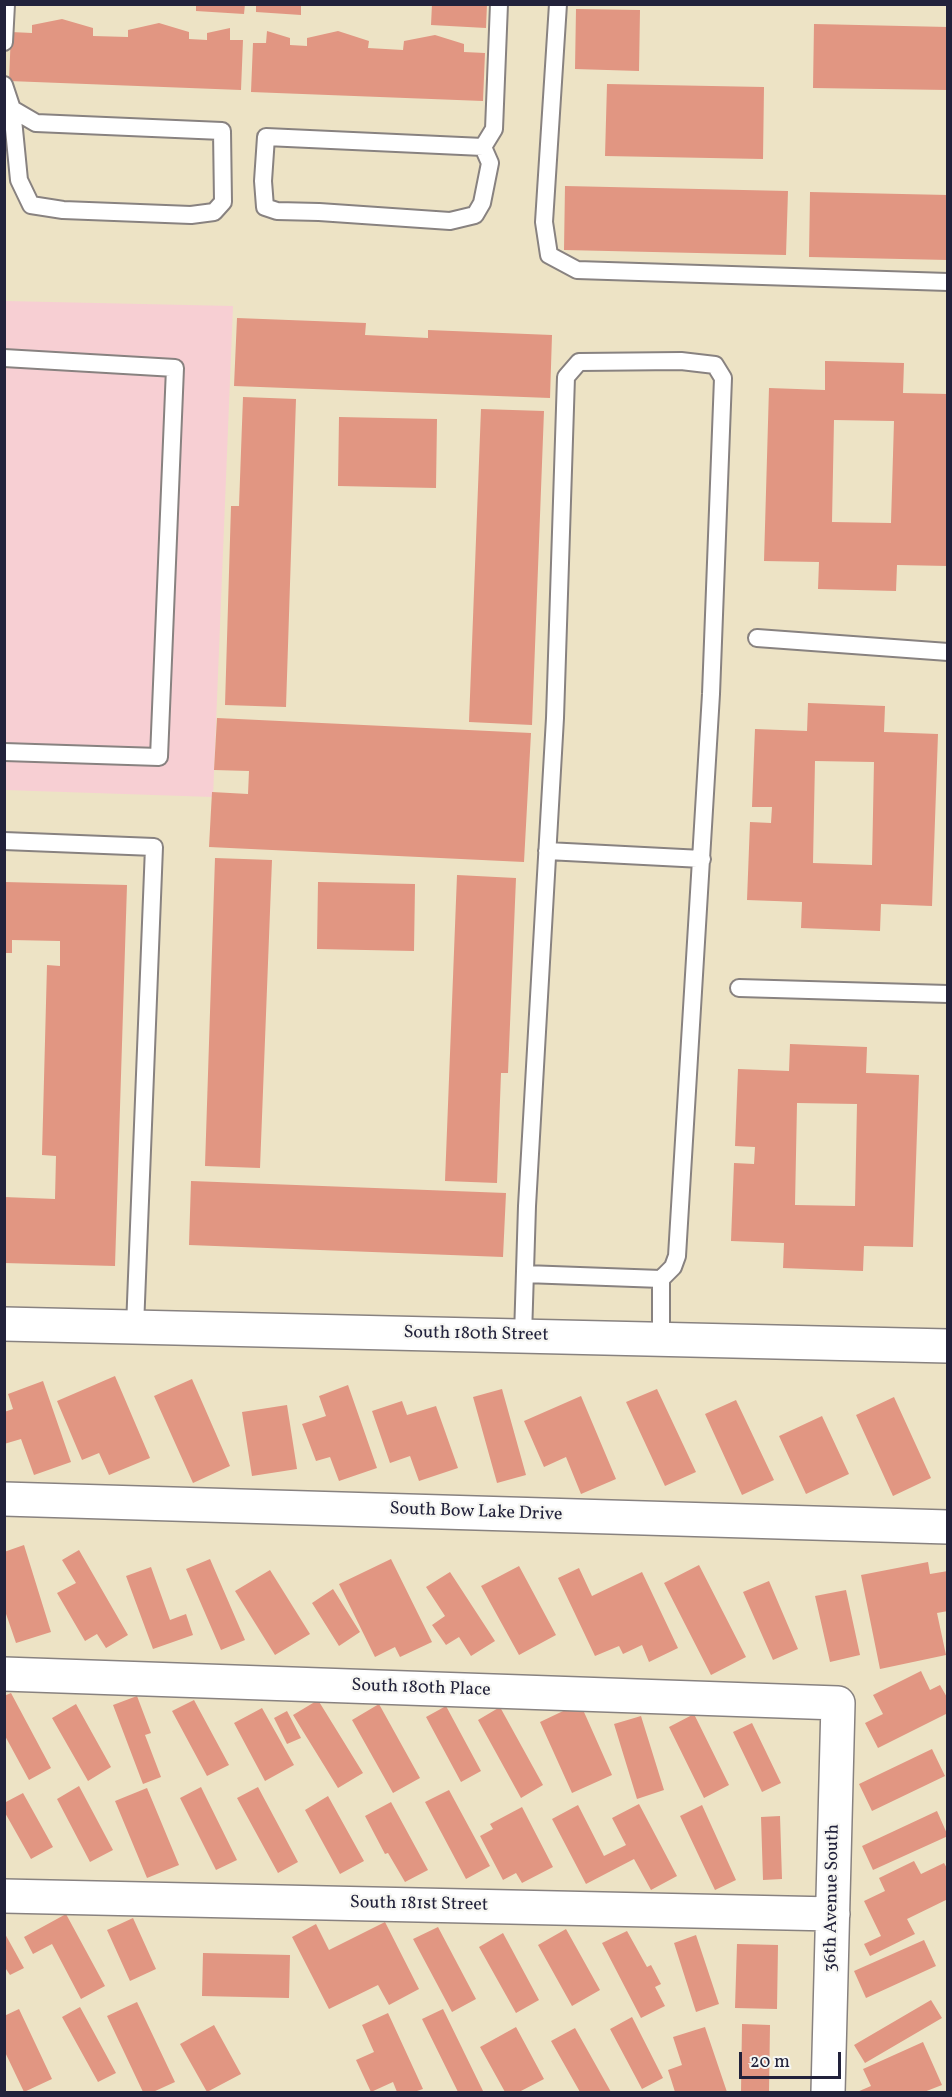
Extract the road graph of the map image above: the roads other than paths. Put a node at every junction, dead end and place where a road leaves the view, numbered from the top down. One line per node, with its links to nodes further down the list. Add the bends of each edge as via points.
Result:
1 (6, 4): 4 (lane)
2 (499, 4): 7 (lane, via 494,129)
3 (558, 4): 8 (lane, via 544,222 549,255 578,270)
4 (4, 42)
5 (4, 85): 6 (lane)
6 (12, 109): 6 (lane, via 19,180 31,205 191,215 214,212 223,202 222,131 36,123)
7 (483, 147): 7 (lane, via 266,137 265,207 277,211 450,220 474,215 482,203 490,163)
8 (948, 282)
9 (4, 358): 12 (lane, via 175,368 159,757)
10 (757, 638): 11 (lane)
11 (948, 652)
12 (4, 752)
13 (4, 841): 21 (lane, via 154,847)
14 (547, 851): 15 (lane); 15 (lane, via 566,377 579,362 681,361 715,365 723,378); 18 (lane)
15 (702, 859): 19 (lane, via 677,1256)
16 (739, 988): 17 (lane)
17 (948, 994)
18 (525, 1274): 19 (lane); 22 (lane)
19 (661, 1279): 23 (lane)
20 (4, 1324): 21 (street, South 180th Street)
21 (135, 1327): 22 (street, South 180th Street)
22 (523, 1336): 23 (street, South 180th Street)
23 (661, 1339): 24 (street, South 180th Street)
24 (948, 1346)
25 (4, 1499): 26 (street, South Bow Lake Drive)
26 (948, 1527)
27 (4, 1674): 28 (street, South 180th Place)
28 (838, 1703): 30 (street, 36th Avenue South)
29 (4, 1896): 30 (street, South 181st Street)
30 (832, 1914): 31 (street, 36th Avenue South)
31 (828, 2092)

